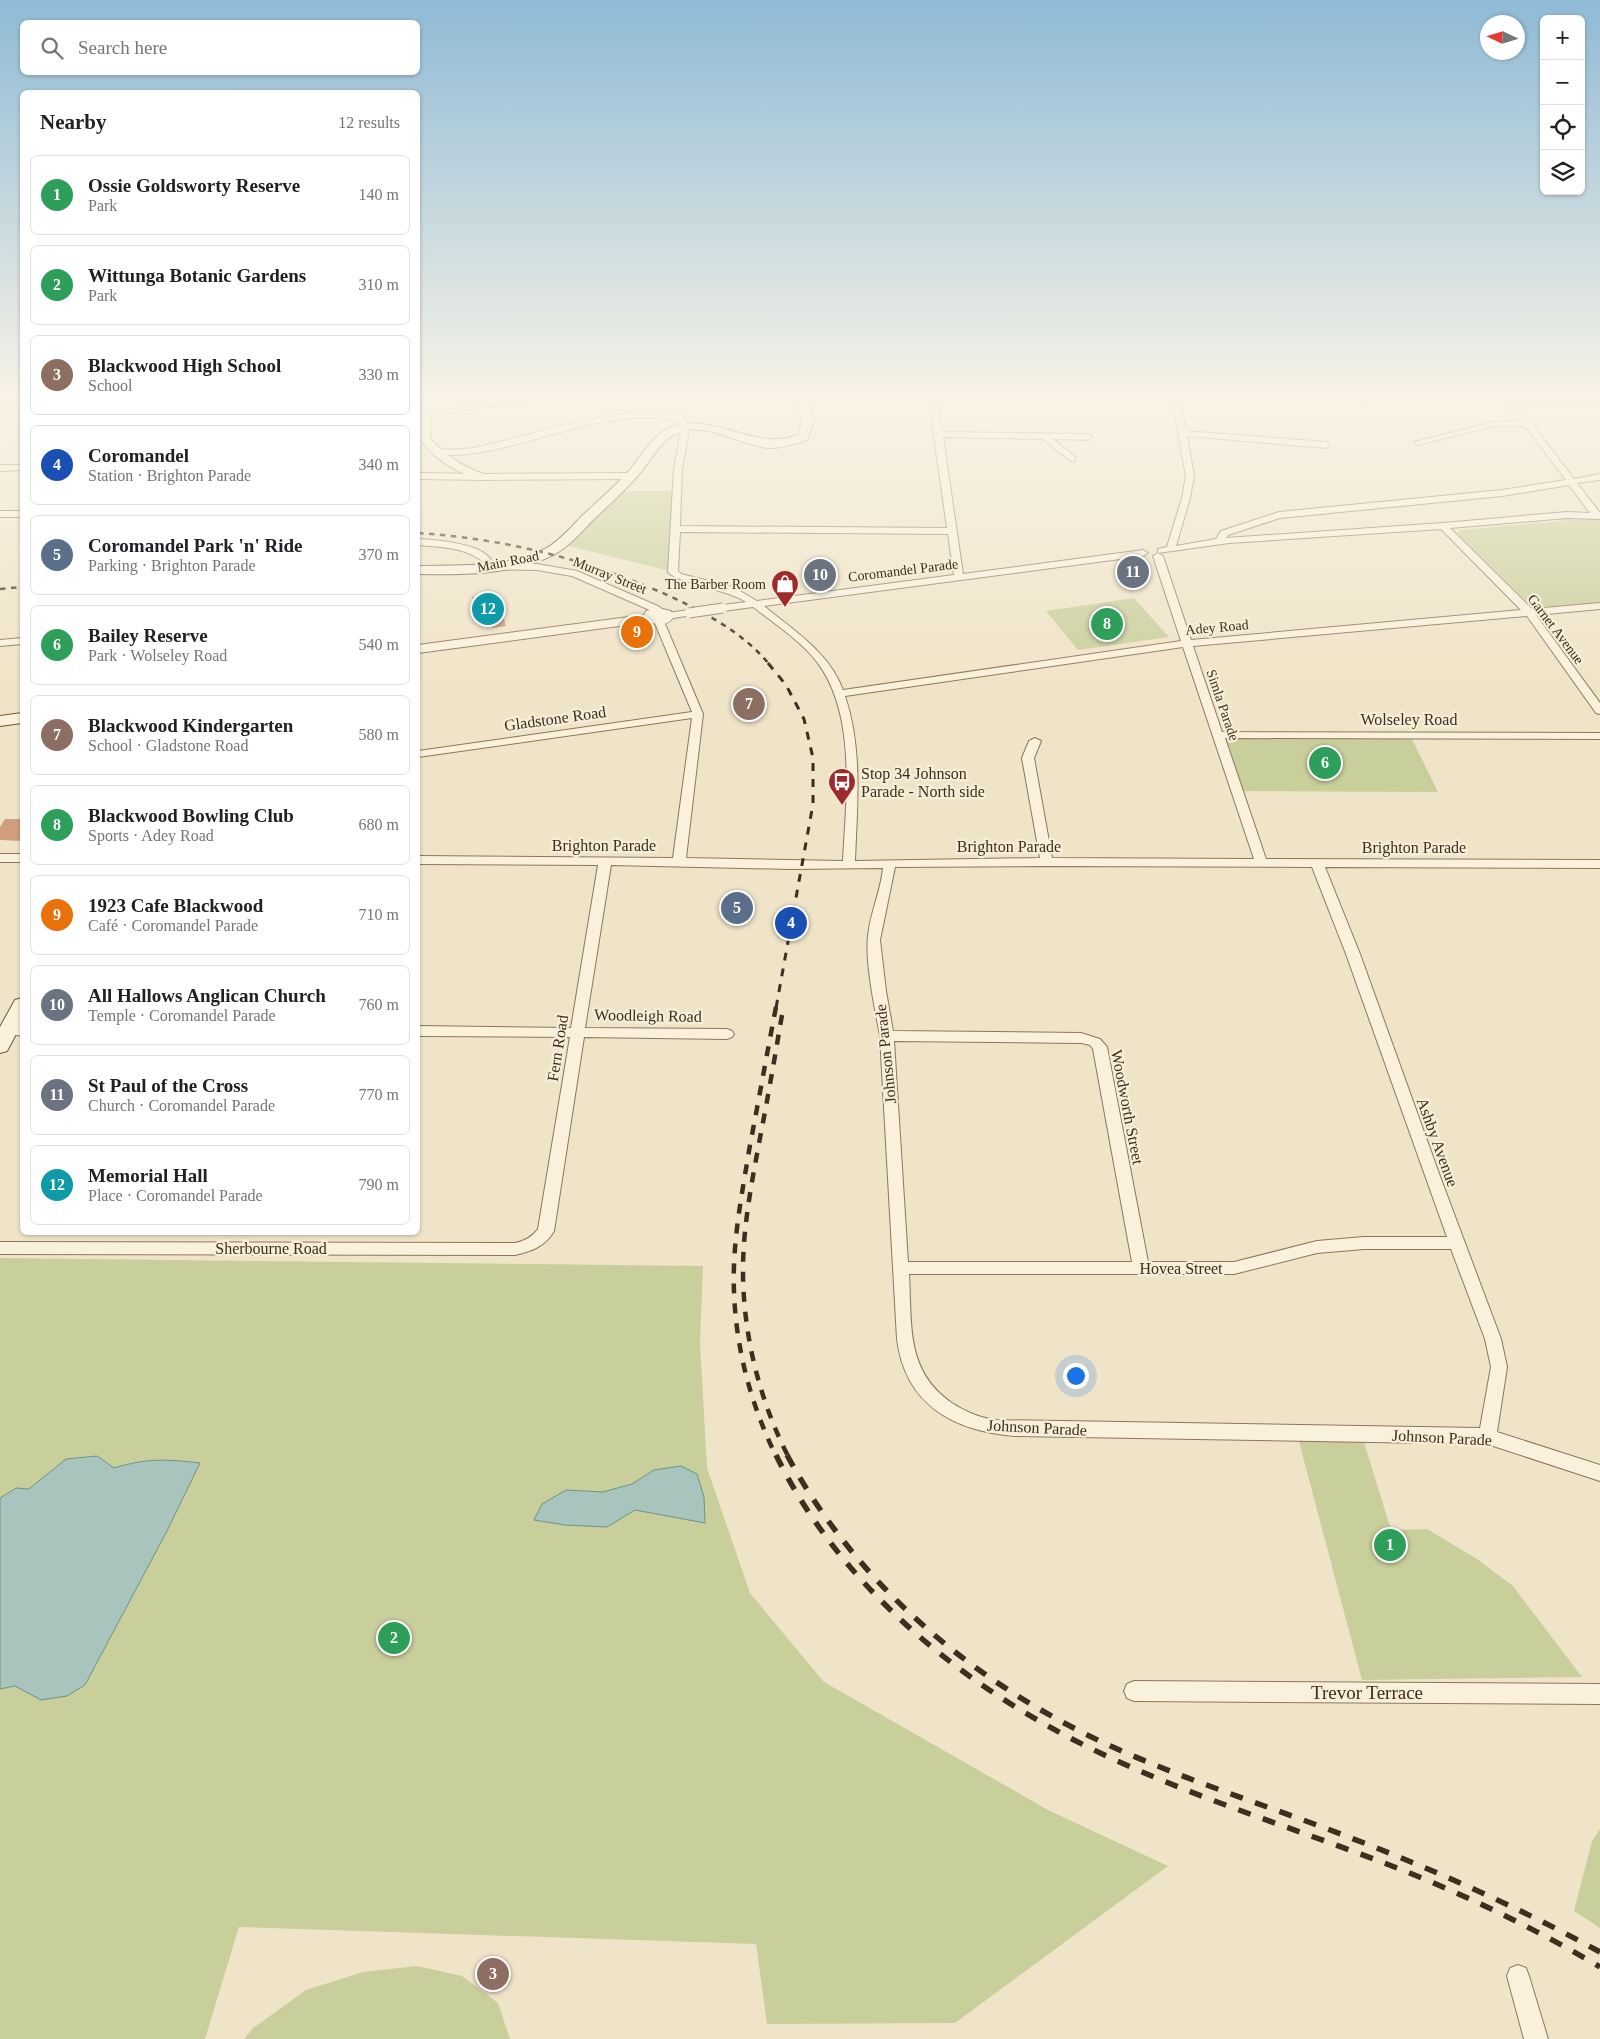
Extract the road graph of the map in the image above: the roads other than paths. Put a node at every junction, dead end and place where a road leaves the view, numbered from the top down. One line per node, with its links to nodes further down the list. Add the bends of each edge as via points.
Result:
1 (610, 495): 17 (main road, Main Road, via 553,550 530,559)
2 (677, 495): 11 (street)
3 (947, 495): 12 (street)
4 (1187, 495): 15 (street)
5 (1478, 495): 13 (street, via 1279,515 1224,533)
6 (1582, 495): 9 (street)
7 (0, 514): 8 (street)
8 (20, 514)
9 (1598, 516): 10 (street, via 1567,515)
10 (1444, 526): 13 (street); 22 (street, Garnet Avenue)
11 (676, 529): 12 (street); 20 (street, via 673,572 737,593)
12 (952, 531): 19 (street)
13 (1224, 539): 15 (street)
14 (420, 542): 17 (street, via 478,552 487,560)
15 (1171, 548): 16 (street)
16 (1159, 554): 19 (street, Coromandel Parade, via 1149,556 1143,553); 26 (street, Simla Parade)
17 (488, 566): 18 (main road, Main Road); 23 (street, Murray Street, via 537,567 574,573 656,609)
18 (420, 570)
19 (959, 578): 20 (street, Coromandel Parade)
20 (755, 604): 23 (street, Coromandel Parade, bridge); 28 (street, via 824,664)
21 (1600, 606): 22 (street, Adey Road)
22 (1529, 612): 26 (street, Adey Road); 29 (street, Garnet Avenue)
23 (659, 617): 27 (street, Coromandel Parade); 32 (street)
24 (20, 641): 25 (street)
25 (0, 643)
26 (1187, 643): 28 (street, Adey Road); 35 (street, Simla Parade)
27 (420, 649)
28 (839, 694): 48 (street, via 850,744)
29 (1600, 711)
30 (20, 712): 31 (main road)
31 (0, 714)
32 (698, 714): 38 (street, Gladstone Road); 43 (street)
33 (20, 718): 34 (main road)
34 (0, 721)
35 (1218, 735): 36 (street, Wolseley Road); 46 (street, Simla Parade)
36 (1600, 736)
37 (1035, 741): 44 (street, via 1028,758)
38 (420, 754)
39 (0, 858): 40 (street)
40 (20, 858)
41 (420, 860): 42 (street, Brighton Parade)
42 (605, 861): 43 (street, Brighton Parade); 52 (street, Fern Road)
43 (679, 862): 48 (street, Brighton Parade)
44 (1046, 862): 45 (street, Brighton Parade); 46 (street, Brighton Parade)
45 (889, 863): 48 (street, Brighton Parade); 55 (street, Johnson Parade, via 886,894 877,915 874,938 879,996)
46 (1261, 863): 47 (street, Brighton Parade)
47 (1317, 863): 49 (street, Brighton Parade); 57 (street, Ashby Avenue)
48 (849, 864)
49 (1600, 864)
50 (20, 1010): 54 (main road)
51 (420, 1032): 52 (street, Woodleigh Road)
52 (578, 1032): 53 (street, Woodleigh Road); 56 (street, Fern Road, via 546,1231)
53 (727, 1034)
54 (10, 1036)
55 (887, 1036): 59 (street, Johnson Parade); 60 (street, Woodworth Street, via 1081,1038 1095,1042 1100,1047)
56 (541, 1239): 58 (street, Sherbourne Road, via 515,1249)
57 (1457, 1243): 60 (street, Hovea Street, via 1317,1247 1234,1268); 61 (street, Ashby Avenue, via 1493,1339 1499,1367)
58 (0, 1248)
59 (902, 1268): 60 (street, Hovea Street); 61 (street, Johnson Parade, via 905,1339 909,1363 920,1385 941,1406 962,1418 987,1426)
60 (1141, 1268)
61 (1487, 1436): 62 (street, Johnson Parade)
62 (1600, 1473)
63 (1134, 1691): 64 (street, Trevor Terrace)
64 (1600, 1694)
65 (1518, 1976): 66 (street)
66 (1536, 2039)

